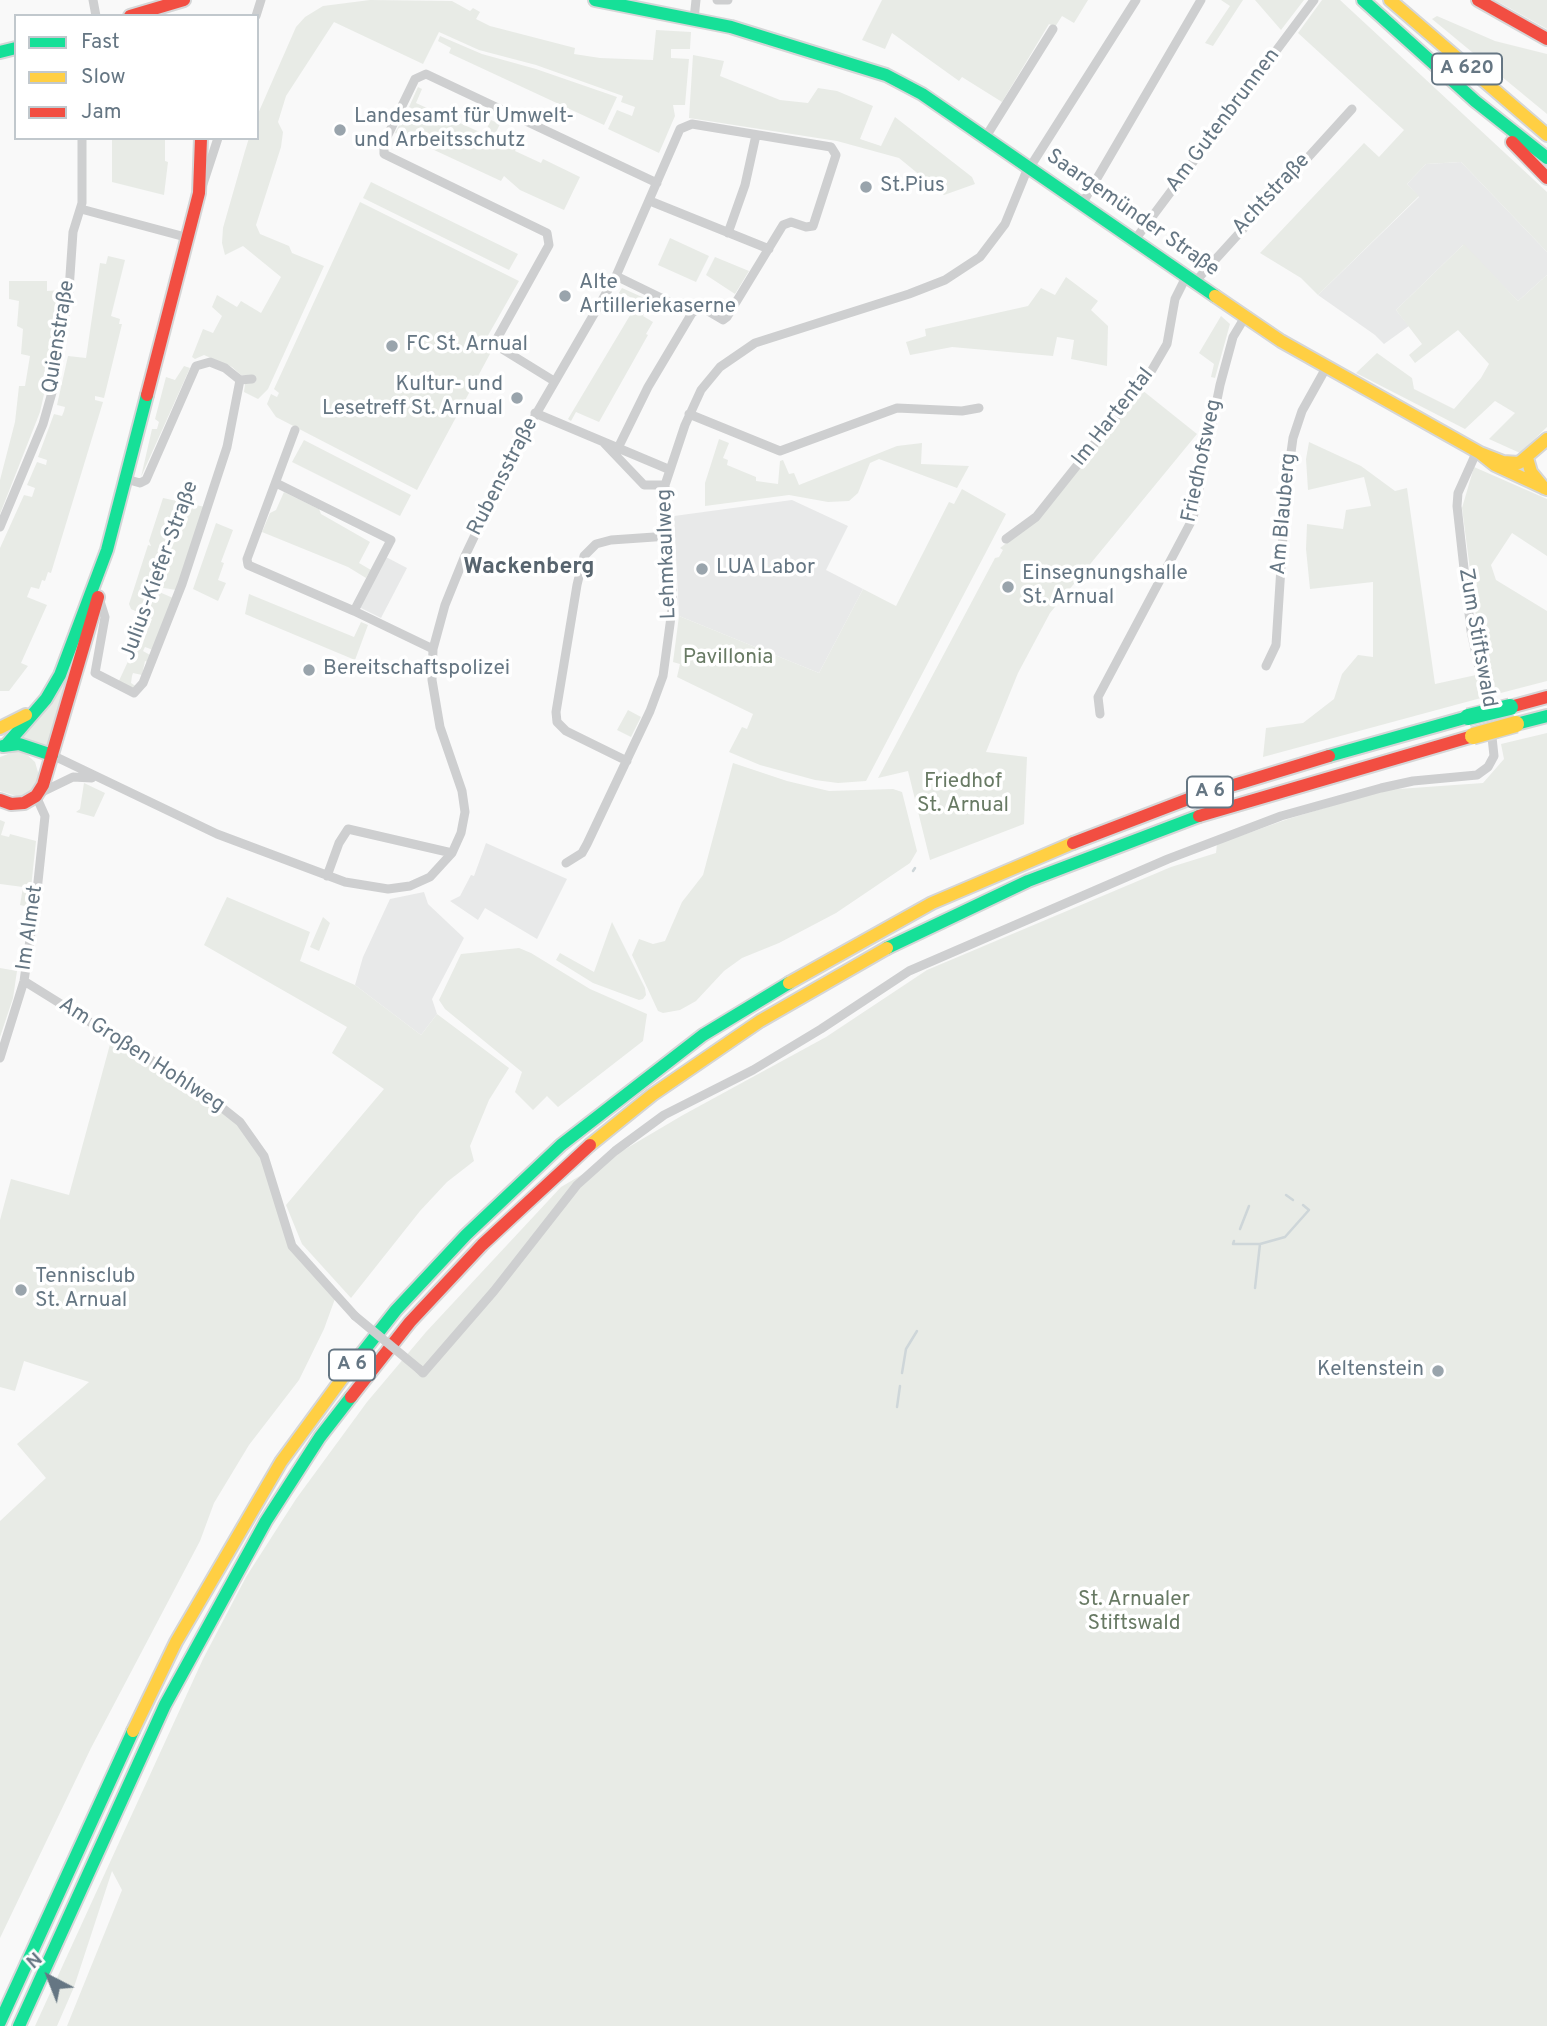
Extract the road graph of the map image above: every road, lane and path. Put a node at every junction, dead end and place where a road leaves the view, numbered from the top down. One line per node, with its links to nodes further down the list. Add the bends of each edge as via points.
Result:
1 (182, 0): 12 (main road)
2 (595, 0): 13 (main road, Saargemünder Straße)
3 (696, 0): 13 (street)
4 (717, 0): 5 (street)
5 (727, 0)
6 (1136, 0): 25 (street, Lehmkaulweg)
7 (1201, 0): 30 (street)
8 (1314, 0): 34 (street, Am Gutenbrunnen)
9 (1363, 0): 16 (main road, A 620)
10 (1390, 0): 19 (main road, A 620)
11 (1478, 0): 15 (main road)
12 (137, 14)
13 (694, 19): 20 (main road, Saargemünder Straße, via 877,71 922,94)
14 (1053, 29): 20 (street)
15 (1547, 39)
16 (1475, 101): 24 (main road, A 620); 26 (main road)
17 (1352, 109): 37 (street, Achtstraße)
18 (756, 135): 27 (street, Rubensstraße, via 686,125 680,129); 32 (street); 35 (street, via 831,147 836,155 813,226 786,222)
19 (1547, 135)
20 (985, 138): 25 (main road, Saargemünder Straße)
21 (82, 140): 31 (street, Quienstraße)
22 (201, 140): 28 (main road, Julius-Kiefer-Straße)
23 (217, 140): 28 (street, Julius-Kiefer-Straße)
24 (1547, 158)
25 (1029, 168): 30 (main road, Saargemünder Straße); 46 (street, Lehmkaulweg, via 1005,224 971,264 909,295 755,343 720,367)
26 (1547, 178)
27 (657, 183): 29 (street, Rubensstraße); 43 (street, via 420,74 384,143 384,153 547,233 550,240 494,344)
28 (199, 193): 33 (main road, Julius-Kiefer-Straße)
29 (650, 201): 32 (street); 36 (street, Rubensstraße)
30 (1082, 204): 34 (main road, Saargemünder Straße)
31 (81, 209): 33 (street); 58 (street, Quienstraße, via 73,232 53,388)
32 (728, 233): 35 (street)
33 (189, 238): 54 (main road, Julius-Kiefer-Straße)
34 (1134, 241): 37 (main road, Saargemünder Straße)
35 (769, 249): 38 (street, via 727,317 723,320 701,307)
36 (616, 276): 38 (street); 43 (street, Rubensstraße)
37 (1190, 280): 39 (main road, Saargemünder Straße); 60 (street, Im Hartental, via 1175,299 1167,344 1149,375 1035,517)
38 (692, 313): 50 (street)
39 (1245, 317): 40 (main road, Saargemünder Straße); 68 (street, Friedhofsweg, via 1233,337 1220,385 1194,517 1098,697)
40 (1326, 368): 51 (main road, Saargemünder Straße); 65 (street, Am Blauberg, via 1293,438 1276,645)
41 (252, 379): 42 (street)
42 (240, 380): 54 (street, via 210,362 196,366 146,480); 62 (street, Julius-Kiefer-Straße, via 227,447 182,584 143,683 134,694 95,673 105,617)
43 (554, 381): 45 (street, Rubensstraße)
44 (979, 408): 46 (street, via 897,408 780,451)
45 (535, 413): 49 (street); 64 (street, Rubensstraße, via 464,558)
46 (689, 414): 53 (street, Lehmkaulweg)
47 (295, 430): 55 (street)
48 (1547, 439): 52 (main road)
49 (603, 442): 50 (street); 56 (street, via 644,485)
50 (618, 448): 53 (street)
51 (1478, 452): 52 (main road, Saargemünder Straße, via 1511,463); 57 (main road); 84 (street, Zum Stiftswald, via 1458,493 1458,517 1471,631 1484,680 1494,756 1488,767 1477,775 1381,788 1259,824 909,971 821,1030 664,1115 615,1151 565,1198 494,1291 423,1373)
52 (1527, 458): 57 (main road, via 1531,472)
53 (668, 469): 56 (street, Lehmkaulweg)
54 (126, 479): 61 (main road, Julius-Kiefer-Straße)
55 (276, 483): 63 (street, via 248,565); 63 (street, via 391,540)
56 (665, 485): 59 (street, Lehmkaulweg)
57 (1546, 489)
58 (0, 527)
59 (669, 536): 74 (street, Lehmkaulweg, via 673,602 668,653 654,701); 74 (street, via 596,544 584,556 575,595 557,722)
60 (1006, 539)
61 (107, 550): 62 (main road, Julius-Kiefer-Straße); 67 (main road, Julius-Kiefer-Straße, via 60,675)
62 (98, 597): 73 (main road, Julius-Kiefer-Straße)
63 (354, 611): 64 (street)
64 (433, 649): 79 (street, Rubensstraße, via 436,712 465,803)
65 (1266, 666)
66 (1547, 697): 85 (main road, A 6, bridge, via 1191,798 932,903 789,981 703,1035 523,1179 429,1273 304,1427 202,1593 124,1748)
67 (35, 710): 70 (main road); 71 (main road, Julius-Kiefer-Straße)
68 (1100, 714)
69 (1547, 716): 86 (main road, A 6, bridge, via 1220,809 1124,842 943,919 760,1021 652,1095 535,1193 410,1322 313,1448 265,1521 142,1754)
70 (0, 727)
71 (3, 743): 72 (main road, Julius-Kiefer-Straße)
72 (30, 747): 73 (main road, Julius-Kiefer-Straße); 75 (main road, via 41,758)
73 (52, 755): 75 (main road, Julius-Kiefer-Straße); 76 (street, Rubensstraße)
74 (626, 761): 80 (street, Lehmkaulweg, via 582,853)
75 (46, 773): 77 (main road, Julius-Kiefer-Straße)
76 (100, 779): 77 (street, Rubensstraße, via 73,777); 81 (street, Rubensstraße, via 217,834)
77 (37, 795): 78 (main road, via 18,804); 82 (street, Im Almet, via 45,816)
78 (0, 800)
79 (452, 853): 81 (street, Rubensstraße, via 430,877 410,887 367,887); 81 (street, via 348,829)
80 (566, 863)
81 (327, 876)
82 (24, 981): 83 (street, Im Almet); 84 (street, Am Großen Hohlweg, bridge, via 201,1091 240,1122 264,1156 292,1246 355,1316)
83 (0, 1058)
84 (419, 1369)
85 (0, 2022)
86 (19, 2026)

